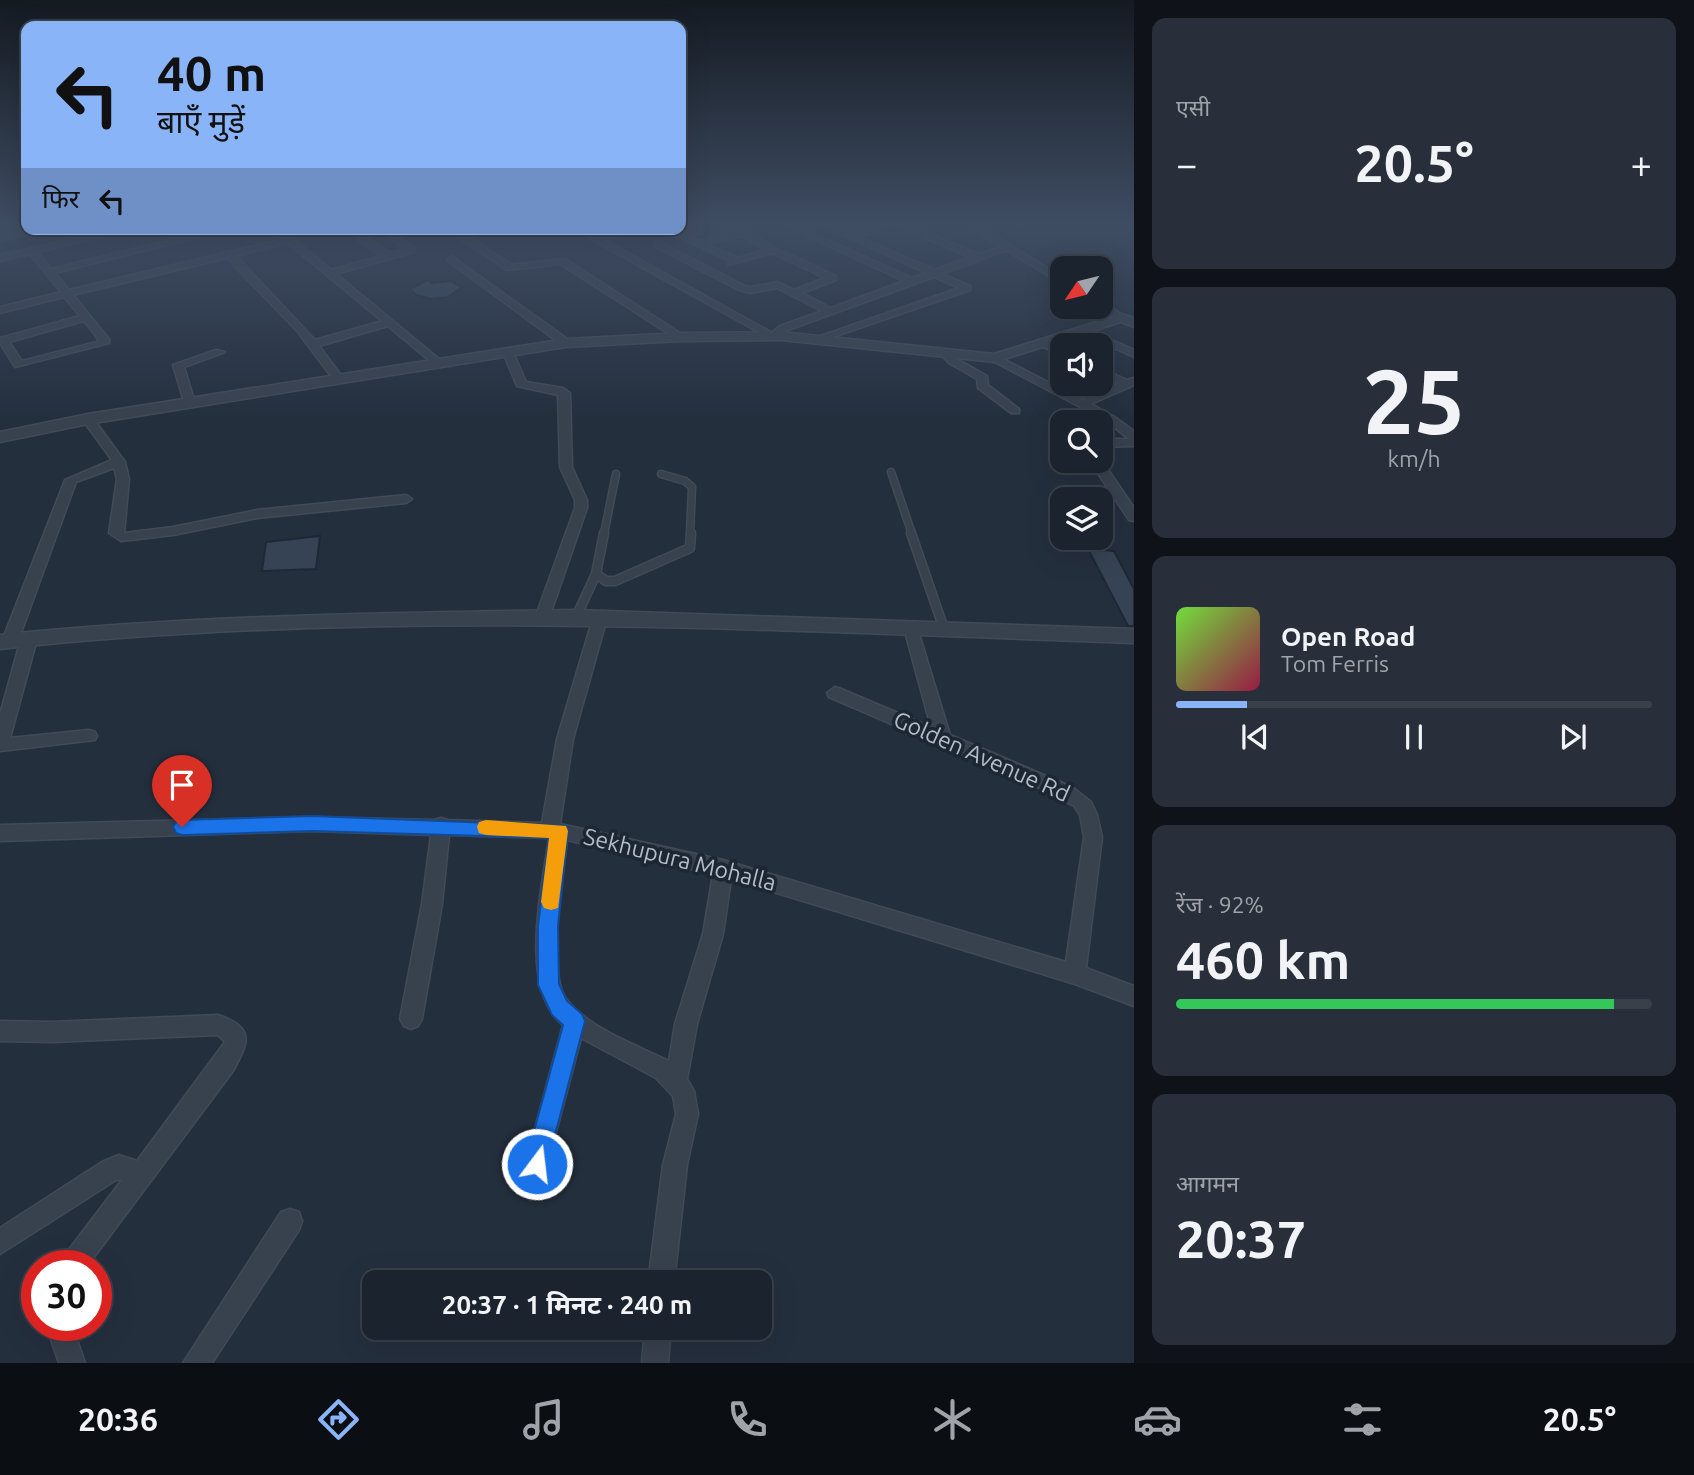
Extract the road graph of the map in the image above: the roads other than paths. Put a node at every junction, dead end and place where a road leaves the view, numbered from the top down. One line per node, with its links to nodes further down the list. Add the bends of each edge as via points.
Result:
1 (63, 290): 13 (street)
2 (84, 290): 13 (street)
3 (263, 290): 25 (street)
4 (350, 290): 18 (street)
5 (493, 290): 23 (street)
6 (607, 290): 21 (street)
7 (689, 290): 20 (street)
8 (788, 290): 12 (street)
9 (801, 290): 12 (street)
10 (892, 290): 15 (street)
11 (962, 290): 22 (street)
12 (794, 292): 15 (street)
13 (66, 294): 14 (street); 16 (street)
14 (0, 310)
15 (830, 312): 20 (street, via 784,328)
16 (85, 318): 16 (street, via 7,338 2,342 22,366 104,343)
17 (1128, 320): 19 (street)
18 (390, 323): 25 (street); 32 (street)
19 (1082, 330): 24 (street); 30 (street)
20 (776, 336): 21 (street); 22 (street)
21 (681, 337): 23 (street)
22 (820, 338): 29 (street)
23 (566, 343): 28 (street)
24 (1043, 343): 26 (street); 31 (street)
25 (314, 344): 34 (street)
26 (1050, 346)
27 (220, 352): 36 (street, via 178,365)
28 (508, 352): 32 (street); 52 (street, via 521,384 564,393 566,467 580,500)
29 (946, 354): 31 (street); 38 (street, via 983,378 982,386)
30 (1134, 354)
31 (995, 358): 37 (street)
32 (440, 363): 34 (street)
33 (1113, 375): 35 (street)
34 (338, 379): 36 (street)
35 (1131, 382): 37 (street)
36 (189, 403): 39 (street)
37 (1082, 404): 41 (street, via 1117,423)
38 (1015, 411)
39 (88, 419): 40 (street); 43 (street)
40 (0, 437)
41 (1134, 440): 42 (street)
42 (1113, 442)
43 (119, 462): 48 (street, via 123,479 116,533 121,537 257,514); 57 (street, via 71,480)
44 (891, 472): 55 (lane)
45 (1104, 473): 49 (street)
46 (616, 474): 50 (lane)
47 (660, 474): 50 (lane, via 692,487 690,548 615,581)
48 (406, 499)
49 (1134, 517)
50 (596, 574): 51 (lane)
51 (576, 617): 52 (street); 53 (street)
52 (542, 618): 57 (street, via 349,620)
53 (600, 618): 54 (street); 63 (street, via 565,739)
54 (911, 628): 55 (street); 60 (street)
55 (944, 629): 56 (street)
56 (1134, 636)
57 (13, 641): 61 (street)
58 (835, 693): 60 (street, Golden Avenue Rd)
59 (89, 736): 61 (street)
60 (942, 737): 66 (street, Golden Avenue Rd, via 1086,805 1093,837)
61 (0, 744)
62 (441, 825): 63 (street, Sekhupura Mohalla); 64 (street, Sekhupura Mohalla); 68 (street)
63 (555, 830): 65 (street, Sekhupura Mohalla); 69 (street, via 548,985 559,1008)
64 (0, 833)
65 (723, 868): 66 (street, Sekhupura Mohalla); 71 (street, via 713,934 686,1024)
66 (1075, 974): 67 (street, Sekhupura Mohalla)
67 (1134, 996)
68 (411, 1019)
69 (575, 1021): 71 (street); 73 (street)
70 (0, 1031): 72 (street, via 218,1025 234,1033 236,1044 225,1063)
71 (676, 1081): 77 (street, via 686,1098 687,1114 675,1166)
72 (142, 1174): 75 (street, via 119,1167 110,1170); 76 (street)
73 (531, 1188)
74 (290, 1221): 81 (street)
75 (0, 1242)
76 (84, 1250)
77 (662, 1270)
78 (657, 1340): 82 (street)
79 (64, 1341): 80 (street)
80 (72, 1363)
81 (196, 1363)
82 (655, 1363)

